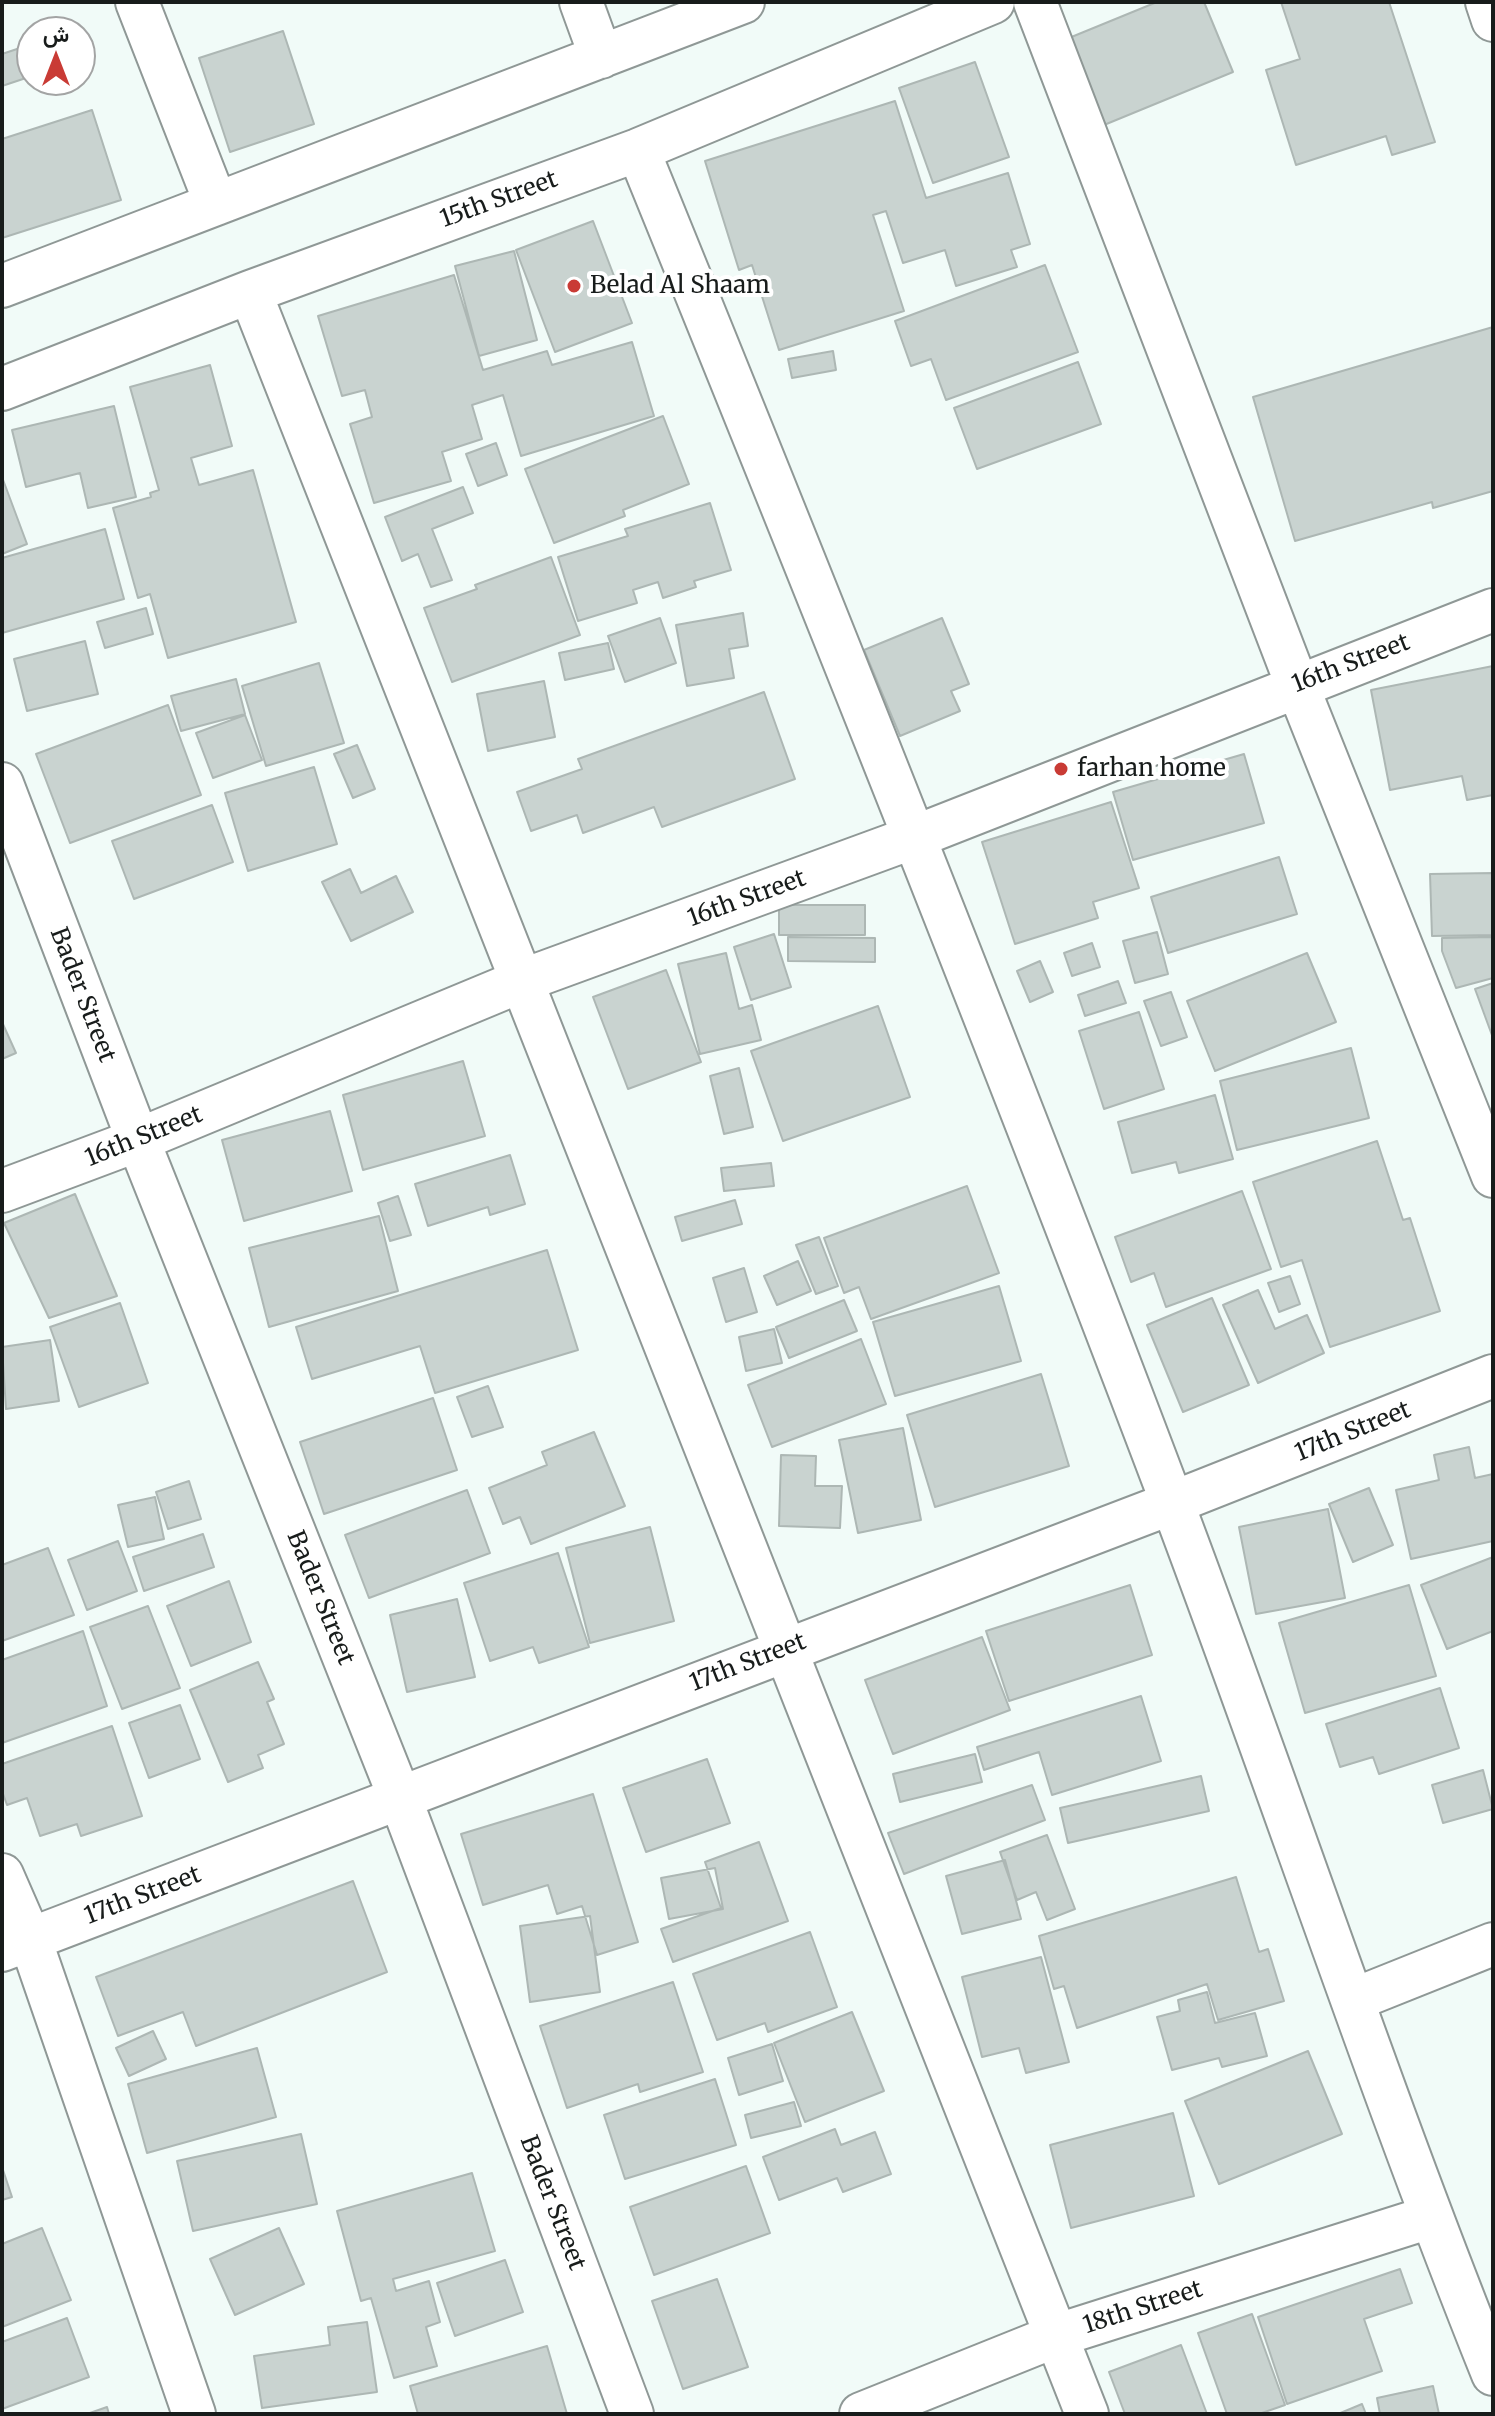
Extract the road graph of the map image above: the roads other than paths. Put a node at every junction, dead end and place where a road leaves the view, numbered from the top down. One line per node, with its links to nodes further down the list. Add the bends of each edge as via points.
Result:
1 (137, 2): 10 (street)
2 (581, 2): 8 (street)
3 (743, 2): 8 (street)
4 (993, 2): 9 (street, 15th Street)
5 (1035, 2): 15 (street)
6 (1487, 2): 7 (street)
7 (1493, 20)
8 (601, 57): 10 (street)
9 (638, 150): 12 (street, 15th Street); 17 (street)
10 (216, 204): 11 (street)
11 (2, 286)
12 (250, 292): 13 (street, 15th Street); 18 (street)
13 (2, 389)
14 (1493, 610): 15 (street, 16th Street)
15 (1297, 685): 17 (street, 16th Street); 20 (street)
16 (2, 784): 19 (street, Bader Street)
17 (917, 836): 18 (street, 16th Street); 23 (street)
18 (521, 981): 19 (street, 16th Street); 24 (street)
19 (138, 1140): 21 (street, 16th Street); 25 (street, Bader Street)
20 (1493, 1176)
21 (2, 1191)
22 (1493, 1376): 23 (street, 17th Street)
23 (1172, 1503): 24 (street, 17th Street); 29 (street)
24 (783, 1649): 25 (street, 17th Street); 31 (street)
25 (400, 1798): 28 (street, 17th Street); 34 (street, Bader Street)
26 (2, 1875): 28 (street)
27 (1493, 1944): 29 (street)
28 (16, 1945): 33 (street)
29 (1353, 2000): 30 (street)
30 (1430, 2217): 31 (street, 18th Street); 32 (street)
31 (1058, 2335): 35 (street, 18th Street); 36 (street)
32 (1493, 2374)
33 (194, 2414)
34 (632, 2414)
35 (861, 2414)
36 (1087, 2414)

